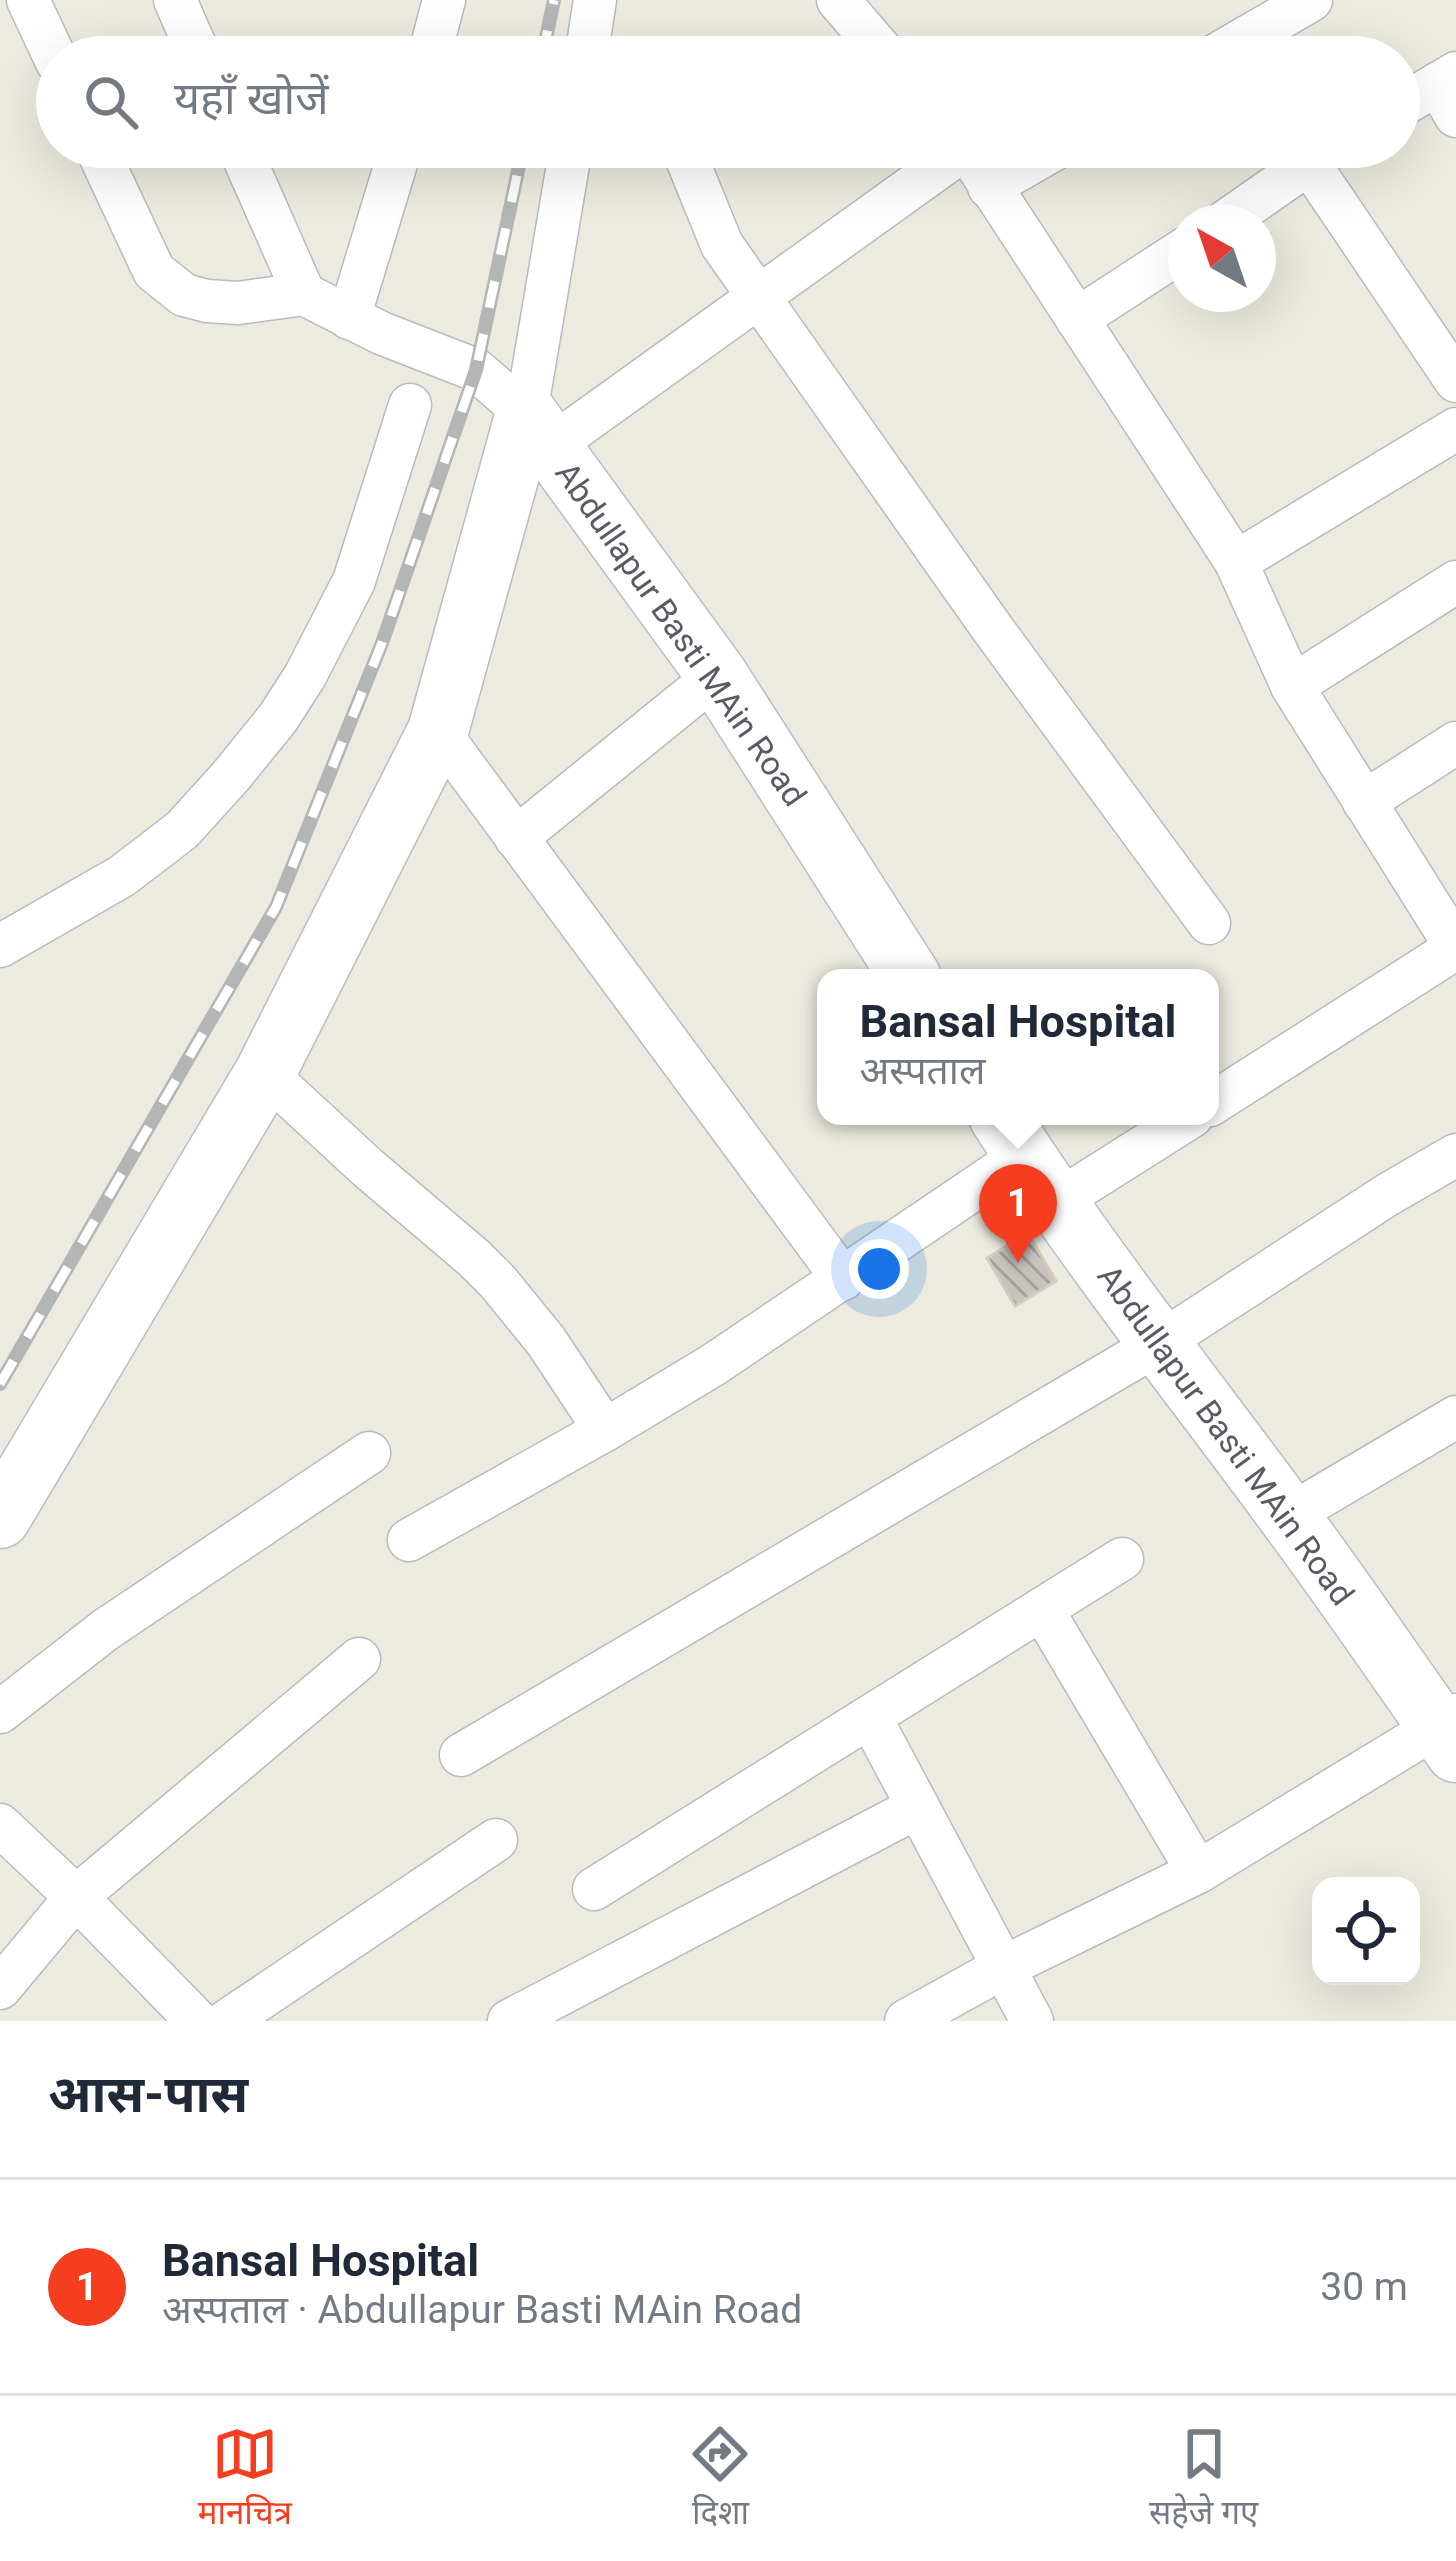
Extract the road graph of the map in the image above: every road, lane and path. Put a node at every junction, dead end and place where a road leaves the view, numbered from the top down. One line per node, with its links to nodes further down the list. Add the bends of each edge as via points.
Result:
1 (28, 0): 7 (street)
2 (175, 0): 8 (street)
3 (443, 0): 9 (street)
4 (595, 0): 10 (street)
5 (838, 0): 11 (street)
6 (1311, 0): 12 (street)
7 (45, 36)
8 (191, 36)
9 (434, 36)
10 (589, 36)
11 (869, 36)
12 (1249, 36)
13 (1450, 91): 14 (street)
14 (1420, 100)
15 (107, 168): 28 (street, via 154,272 184,295 238,303)
16 (248, 168): 28 (street)
17 (395, 168): 30 (street)
18 (569, 168): 34 (street)
19 (691, 168): 29 (street, via 722,245)
20 (936, 168): 29 (street)
21 (978, 168): 25 (street)
22 (1022, 168): 25 (street)
23 (1300, 168): 26 (street)
24 (1328, 168): 32 (street)
25 (989, 187): 31 (street)
26 (1250, 204)
27 (1168, 260): 31 (street)
28 (304, 294): 30 (street)
29 (758, 297): 34 (street); 44 (street)
30 (349, 318): 34 (street, via 476,370)
31 (1077, 319): 36 (street)
32 (1456, 381)
33 (410, 404): 45 (street, via 354,581 278,718 182,830 122,876)
34 (538, 429): 38 (street, Abdullapur Basti MAin Road); 40 (street)
35 (1456, 429): 36 (street)
36 (1236, 562): 39 (street)
37 (1456, 582): 39 (street)
38 (717, 675): 43 (street); 47 (street, Abdullapur Basti MAin Road)
39 (1292, 686): 42 (street)
40 (438, 731): 43 (street); 48 (street)
41 (1456, 743): 42 (street)
42 (1364, 802): 46 (street)
43 (516, 838): 53 (street)
44 (1209, 923)
45 (0, 946)
46 (1456, 947): 49 (street)
47 (904, 969)
48 (265, 1073): 56 (street, via 498,1282); 59 (street)
49 (1219, 1099)
50 (1156, 1125): 52 (street)
51 (1456, 1155): 54 (street)
52 (1026, 1158): 53 (street); 54 (street, Abdullapur Basti MAin Road)
53 (843, 1279): 56 (street)
54 (1158, 1344): 58 (street, Abdullapur Basti MAin Road); 67 (street)
55 (1456, 1417): 58 (street)
56 (605, 1430): 60 (street)
57 (369, 1453): 64 (street, via 105,1630)
58 (1288, 1516): 66 (street, Abdullapur Basti MAin Road)
59 (0, 1518)
60 (409, 1540)
61 (1122, 1558): 62 (street)
62 (1042, 1609): 65 (street); 71 (street)
63 (359, 1659): 73 (street)
64 (0, 1712)
65 (870, 1717): 68 (street); 72 (street)
66 (1450, 1731): 71 (street)
67 (461, 1755)
68 (918, 1807): 74 (street); 78 (street)
69 (0, 1825): 73 (street)
70 (496, 1840): 77 (street)
71 (1198, 1872): 74 (street)
72 (594, 1888)
73 (76, 1897): 75 (street); 76 (street)
74 (1004, 1967): 79 (street); 80 (street)
75 (0, 1988)
76 (197, 2021)
77 (226, 2021)
78 (509, 2021)
79 (906, 2021)
80 (1032, 2021)

